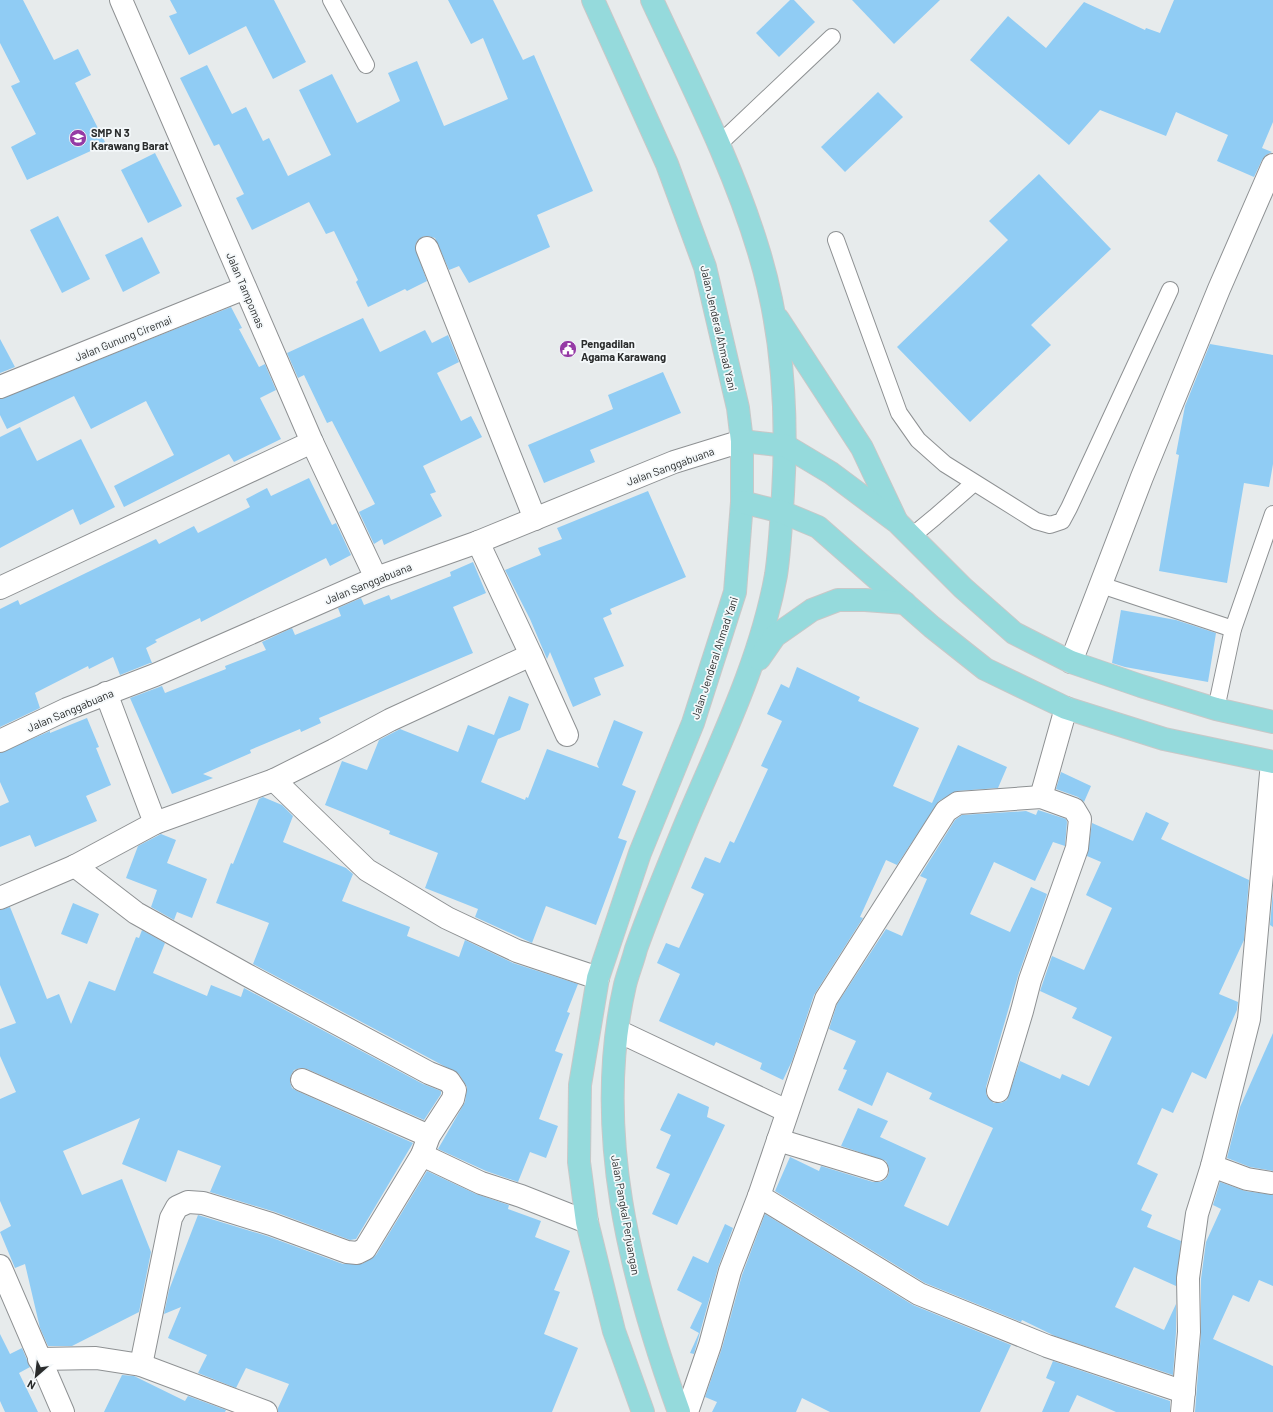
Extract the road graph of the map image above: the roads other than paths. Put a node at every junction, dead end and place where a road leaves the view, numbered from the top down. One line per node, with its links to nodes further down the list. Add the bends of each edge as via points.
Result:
1 (121, 0): 11 (street, Jalan Tampomas)
2 (331, 0): 6 (lane)
3 (593, 0): 15 (main road, Jalan Jenderal Ahmad Yani, via 667,164 705,266 738,408)
4 (652, 0): 7 (main road)
5 (832, 37): 7 (lane)
6 (366, 65)
7 (719, 144): 13 (main road, via 759,251)
8 (1273, 165): 26 (street, via 1145,470)
9 (836, 240): 18 (lane, via 899,413 918,440 945,464)
10 (427, 248): 22 (street)
11 (245, 288): 14 (street, Jalan Gunung Ciremai); 16 (street, Jalan Tampomas)
12 (1170, 290): 18 (lane, via 1062,521 1050,525 1036,522)
13 (775, 314): 17 (main road, via 784,384); 23 (main road, via 862,448)
14 (0, 387)
15 (742, 441): 17 (main road); 19 (main road, Jalan Jenderal Ahmad Yani); 22 (street, Jalan Sanggabuana, via 674,462)
16 (312, 442): 25 (street, Jalan Tampomas); 27 (street)
17 (786, 446): 20 (main road); 23 (main road, via 831,473)
18 (974, 483): 23 (lane, via 936,518)
19 (742, 502): 20 (main road); 45 (main road, Jalan Jenderal Ahmad Yani, via 735,592 694,723 640,853)
20 (782, 512): 28 (main road, via 818,527); 32 (main road, via 776,572 767,615)
21 (1273, 514): 29 (lane)
22 (535, 519): 24 (street, Jalan Sanggabuana)
23 (905, 530): 31 (main road, via 963,588 1014,633)
24 (478, 542): 25 (street, Jalan Sanggabuana); 30 (street)
25 (376, 578): 33 (street, Jalan Sanggabuana, via 155,675)
26 (1101, 585): 29 (lane); 31 (street)
27 (0, 588)
28 (905, 603): 32 (main road, via 838,600 812,610 775,636); 34 (main road, via 932,628 985,669)
29 (1233, 629): 35 (lane)
30 (531, 655): 37 (street); 40 (street, via 390,720)
31 (1071, 662): 35 (main road)
32 (749, 673): 46 (main road, via 648,916 625,983)
33 (106, 693): 38 (street, Jalan Sanggabuana); 42 (street)
34 (1066, 708): 39 (main road, via 1164,739); 41 (street)
35 (1216, 708): 36 (main road)
36 (1273, 722)
37 (568, 735)
38 (0, 741)
39 (1273, 762): 52 (street, via 1249,1019)
40 (274, 780): 42 (street); 45 (street, via 367,870 447,918 517,951)
41 (1041, 797): 48 (street, via 1074,809 1080,819 1079,833 1030,980); 49 (street, via 958,802 946,810 826,999)
42 (155, 823): 43 (street)
43 (75, 866): 44 (street); 51 (street, via 136,913 408,1062 449,1081 455,1090 453,1099)
44 (0, 898)
45 (598, 978): 56 (main road, Jalan Jenderal Ahmad Yani, via 580,1085 579,1162)
46 (618, 1031): 49 (street); 64 (main road, Jalan Pangkal Perjuangan, via 612,1083 614,1157 632,1262 659,1355)
47 (302, 1080): 51 (street)
48 (998, 1091)
49 (787, 1111): 50 (street)
50 (778, 1140): 53 (street); 55 (street)
51 (426, 1145): 56 (street, via 481,1182); 59 (street, via 365,1249 357,1253 347,1252 271,1224 203,1203 188,1202 177,1207 171,1218)
52 (1212, 1166): 54 (street, via 1247,1179); 60 (street, via 1196,1214 1188,1278 1189,1332)
53 (877, 1170)
54 (1271, 1183)
55 (759, 1196): 60 (street, via 919,1294); 65 (street, via 730,1271 710,1345)
56 (587, 1222): 63 (main road, via 614,1331)
57 (0, 1266): 58 (street)
58 (39, 1359): 59 (street, via 96,1358); 61 (street)
59 (141, 1365): 62 (street)
60 (1183, 1402)
61 (63, 1412)
62 (266, 1412)
63 (643, 1412)
64 (679, 1412)
65 (687, 1412)

